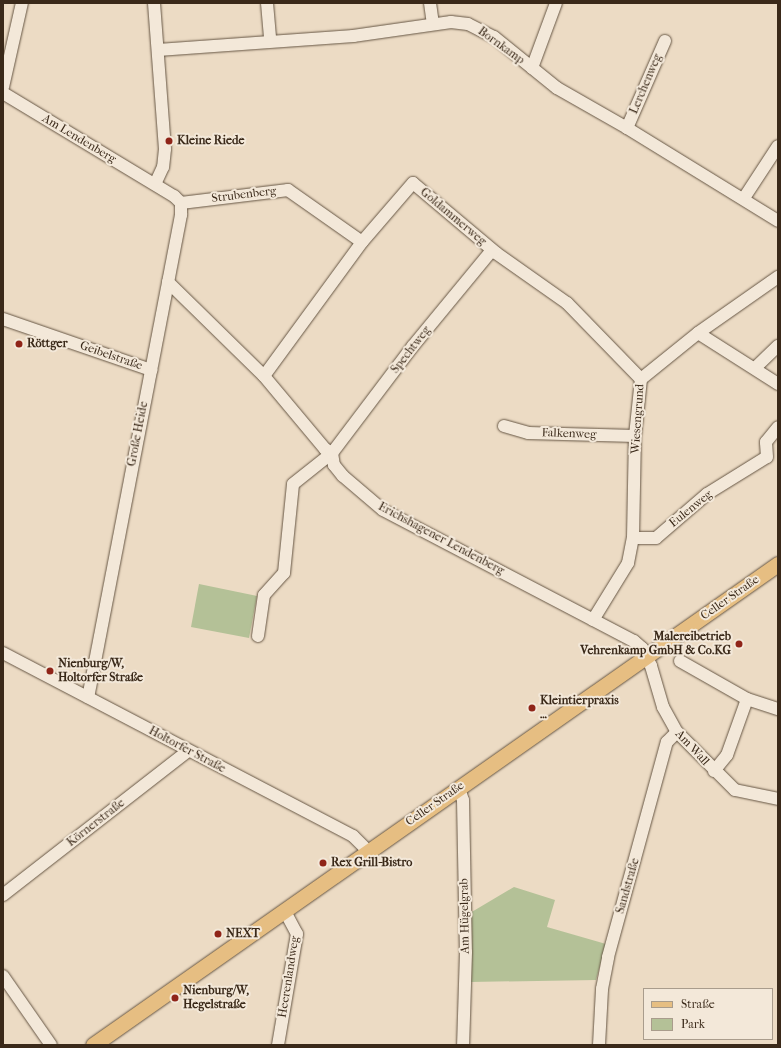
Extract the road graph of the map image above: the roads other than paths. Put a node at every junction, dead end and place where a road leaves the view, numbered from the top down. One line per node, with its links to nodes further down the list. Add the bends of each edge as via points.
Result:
1 (22, 3): 11 (street)
2 (154, 3): 9 (street)
3 (267, 3): 7 (street)
4 (430, 3): 6 (street)
5 (556, 3): 10 (street)
6 (433, 24): 7 (street, Bornkamp, via 353,36); 10 (street, Bornkamp, via 468,24 483,30)
7 (270, 41): 9 (street, Bornkamp)
8 (664, 41): 13 (street, Lerchenweg)
9 (158, 50): 15 (street, via 165,149 163,167)
10 (532, 68): 13 (street, Bornkamp, via 557,88)
11 (3, 87)
12 (3, 93): 15 (street, Am Lendenberg)
13 (627, 128): 16 (street, Bornkamp)
14 (778, 146): 16 (street)
15 (155, 184): 17 (street)
16 (744, 198): 18 (street, Bornkamp)
17 (181, 203): 19 (street, Strubenberg, via 288,190); 22 (street, Große Heide)
18 (778, 221)
19 (362, 242): 20 (street, Goldammerweg, via 413,183); 28 (street, Goldammerweg)
20 (492, 250): 29 (street, Goldammerweg, via 567,303); 34 (street, Spechtweg, via 413,346)
21 (778, 277): 24 (street, Wiesengrund)
22 (168, 282): 27 (street, Große Heide); 28 (street, Erichshagener Lendenberg)
23 (3, 318): 27 (street, Geibelstraße)
24 (698, 333): 26 (street); 29 (street, Wiesengrund)
25 (778, 346): 26 (street)
26 (755, 368): 30 (street)
27 (151, 370): 42 (street, Große Heide)
28 (264, 376): 34 (street, Erichshagener Lendenberg, via 325,449)
29 (641, 379): 33 (street, Wiesengrund)
30 (778, 384)
31 (504, 426): 33 (street, Falkenweg, via 528,433)
32 (778, 426): 35 (street, Eulenweg, via 766,442 767,457 707,494 656,538)
33 (635, 436): 35 (street, Wiesengrund)
34 (332, 453): 37 (street, Erichshagener Lendenberg, via 334,465 343,476 383,510); 38 (street, Spechtweg, via 293,484 284,573 264,595)
35 (633, 538): 37 (street, Wiesengrund, via 624,572 604,598)
36 (778, 564): 40 (main road, Celler Straße)
37 (593, 620): 40 (street, Erichshagener Lendenberg, via 634,641 642,648)
38 (258, 636)
39 (3, 653): 42 (street, Holtorfer Straße)
40 (646, 657): 45 (street, Am Wall, via 663,707); 48 (main road, Celler Straße)
41 (680, 661): 43 (street)
42 (88, 697): 46 (street, Holtorfer Straße)
43 (747, 699): 44 (street); 47 (street, via 727,755)
44 (778, 709)
45 (677, 732): 47 (street, Am Wall); 58 (street, Sandstraße, via 667,742 608,957 602,989)
46 (188, 751): 50 (street, Holtorfer Straße, via 353,836); 51 (street, Körnerstraße)
47 (714, 771): 49 (street, Am Wall, via 735,790)
48 (459, 788): 50 (main road, Celler Straße); 57 (street, Am Hügelgrab, via 463,800 466,944)
49 (778, 799)
50 (368, 851): 52 (main road, Celler Straße)
51 (3, 895)
52 (285, 911): 55 (main road, Celler Straße); 56 (street, Heerenlandweg, via 297,934)
53 (3, 976): 54 (street)
54 (51, 1045)
55 (93, 1045)
56 (278, 1045)
57 (463, 1045)
58 (599, 1045)

